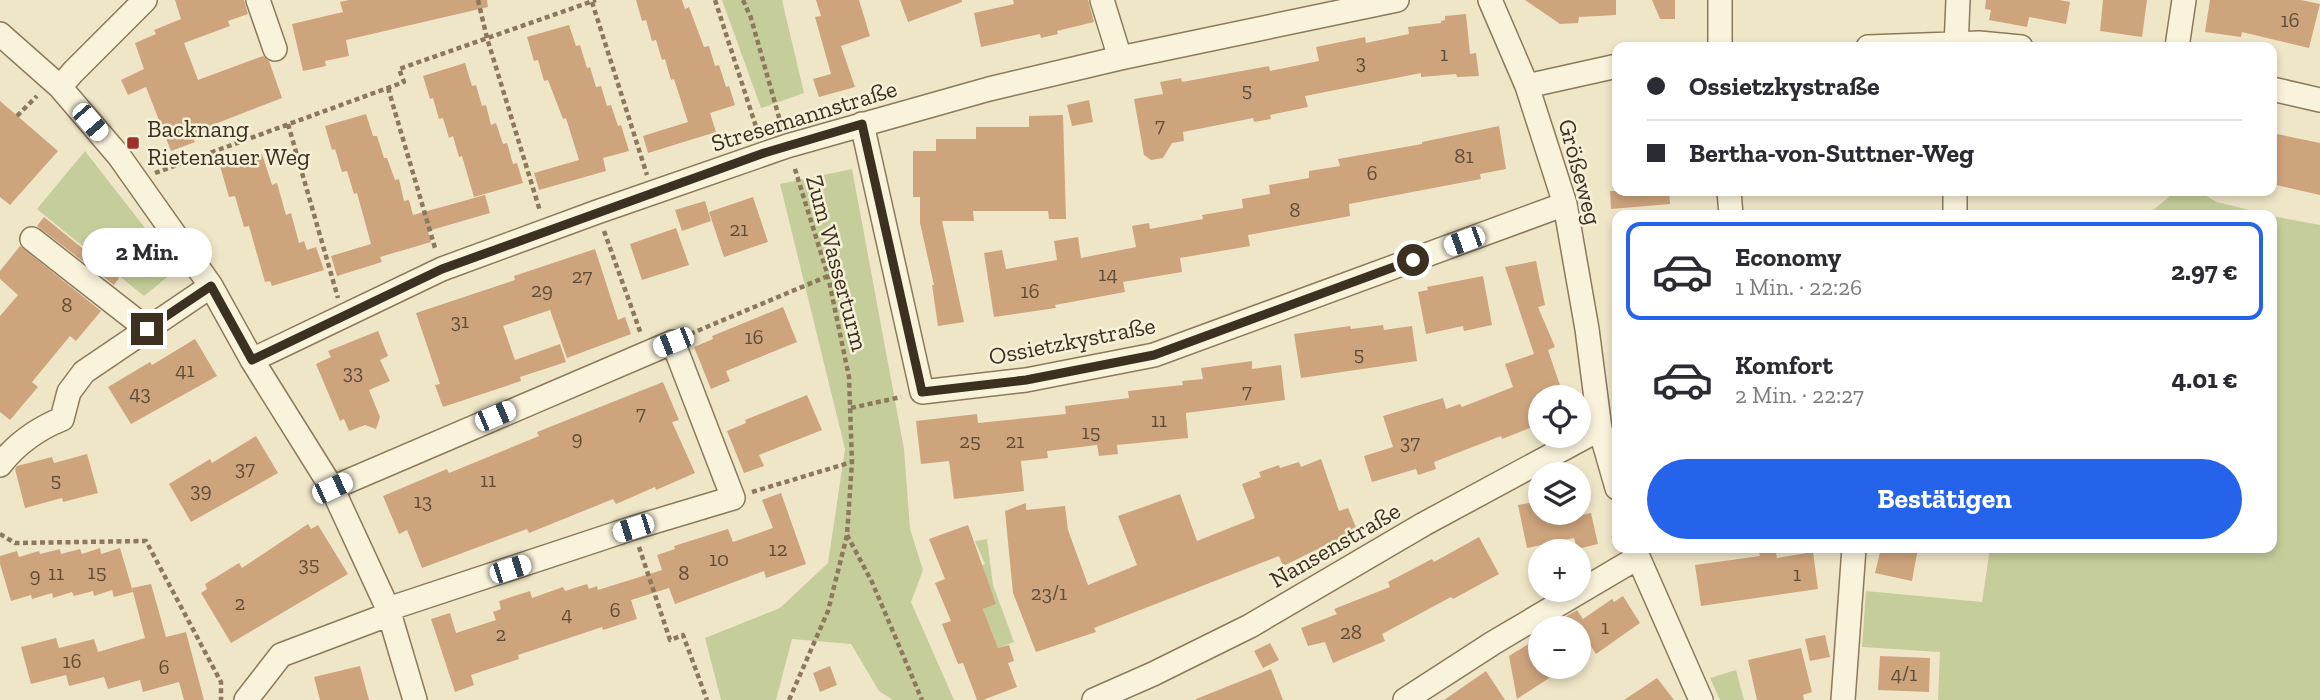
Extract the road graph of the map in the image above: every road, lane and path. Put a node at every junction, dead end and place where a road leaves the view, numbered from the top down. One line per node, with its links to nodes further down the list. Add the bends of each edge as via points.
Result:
1 (145, 0): 22 (street)
2 (258, 0): 19 (street)
3 (478, 0): 15 (path)
4 (715, 0): 31 (path)
5 (743, 0): 30 (path, Zum Wasserturm)
6 (1102, 0): 20 (street)
7 (1397, 0): 13 (street, Stresemannstraße)
8 (1490, 0): 23 (street, Größeweg)
9 (1720, 0): 16 (street)
10 (1958, 0): 17 (street)
11 (2184, 0): 18 (street)
12 (594, 1): 15 (path); 33 (path)
13 (1323, 8): 20 (street, Stresemannstraße)
14 (0, 34): 22 (street)
15 (487, 38): 24 (path, via 399,69 404,82); 36 (path)
16 (1720, 42)
17 (1956, 42)
18 (2178, 42)
19 (275, 48)
20 (1120, 58): 29 (street, Stresemannstraße)
21 (1612, 67): 23 (street)
22 (56, 84): 27 (path); 32 (street)
23 (1527, 86): 34 (street, Größeweg)
24 (388, 88): 28 (path); 38 (path)
25 (2277, 90): 26 (street)
26 (2320, 100)
27 (17, 116)
28 (288, 124): 32 (path); 41 (path)
29 (862, 124): 30 (street, Stresemannstraße); 46 (street)
30 (787, 146): 31 (street, Stresemannstraße); 39 (path, Zum Wasserturm)
31 (764, 153): 33 (street, Stresemannstraße)
32 (138, 180): 40 (street)
33 (653, 192): 35 (street, Stresemannstraße)
34 (1565, 204): 46 (street, Ossietzkystraße, via 1154,355 1026,380); 48 (street, Größeweg)
35 (597, 212): 36 (street, Stresemannstraße); 44 (path)
36 (546, 231): 38 (street, Stresemannstraße)
37 (32, 239): 42 (street)
38 (442, 269): 41 (street, Stresemannstraße)
39 (828, 276): 43 (path); 47 (path, Zum Wasserturm)
40 (211, 286): 42 (street); 45 (street)
41 (343, 316): 45 (street, Stresemannstraße)
42 (147, 329): 50 (street, via 84,372 69,392 62,419 37,429)
43 (673, 342): 44 (street); 53 (street)
44 (647, 352): 52 (street)
45 (252, 360): 52 (street)
46 (922, 392): 47 (path)
47 (851, 408): 49 (path, Zum Wasserturm)
48 (1600, 429): 51 (street, Größeweg); 66 (street, Nansenstraße, via 1424,524 1250,626)
49 (852, 461): 53 (path); 56 (path, Zum Wasserturm)
50 (0, 465)
51 (1612, 471)
52 (332, 488): 59 (street)
53 (733, 498): 54 (street)
54 (633, 528): 59 (street); 63 (path, via 670,640 683,635)
55 (0, 534): 60 (path, via 15,543 146,541 221,682)
56 (847, 535): 64 (path, Zum Wasserturm, via 828,611); 65 (path)
57 (1636, 553): 67 (street); 68 (street)
58 (1854, 553): 69 (street)
59 (389, 612): 61 (street, via 281,655); 62 (street)
60 (221, 700)
61 (246, 700)
62 (415, 700)
63 (706, 700)
64 (789, 700)
65 (922, 700)
66 (1094, 700)
67 (1405, 700)
68 (1702, 700)
69 (1843, 700)

